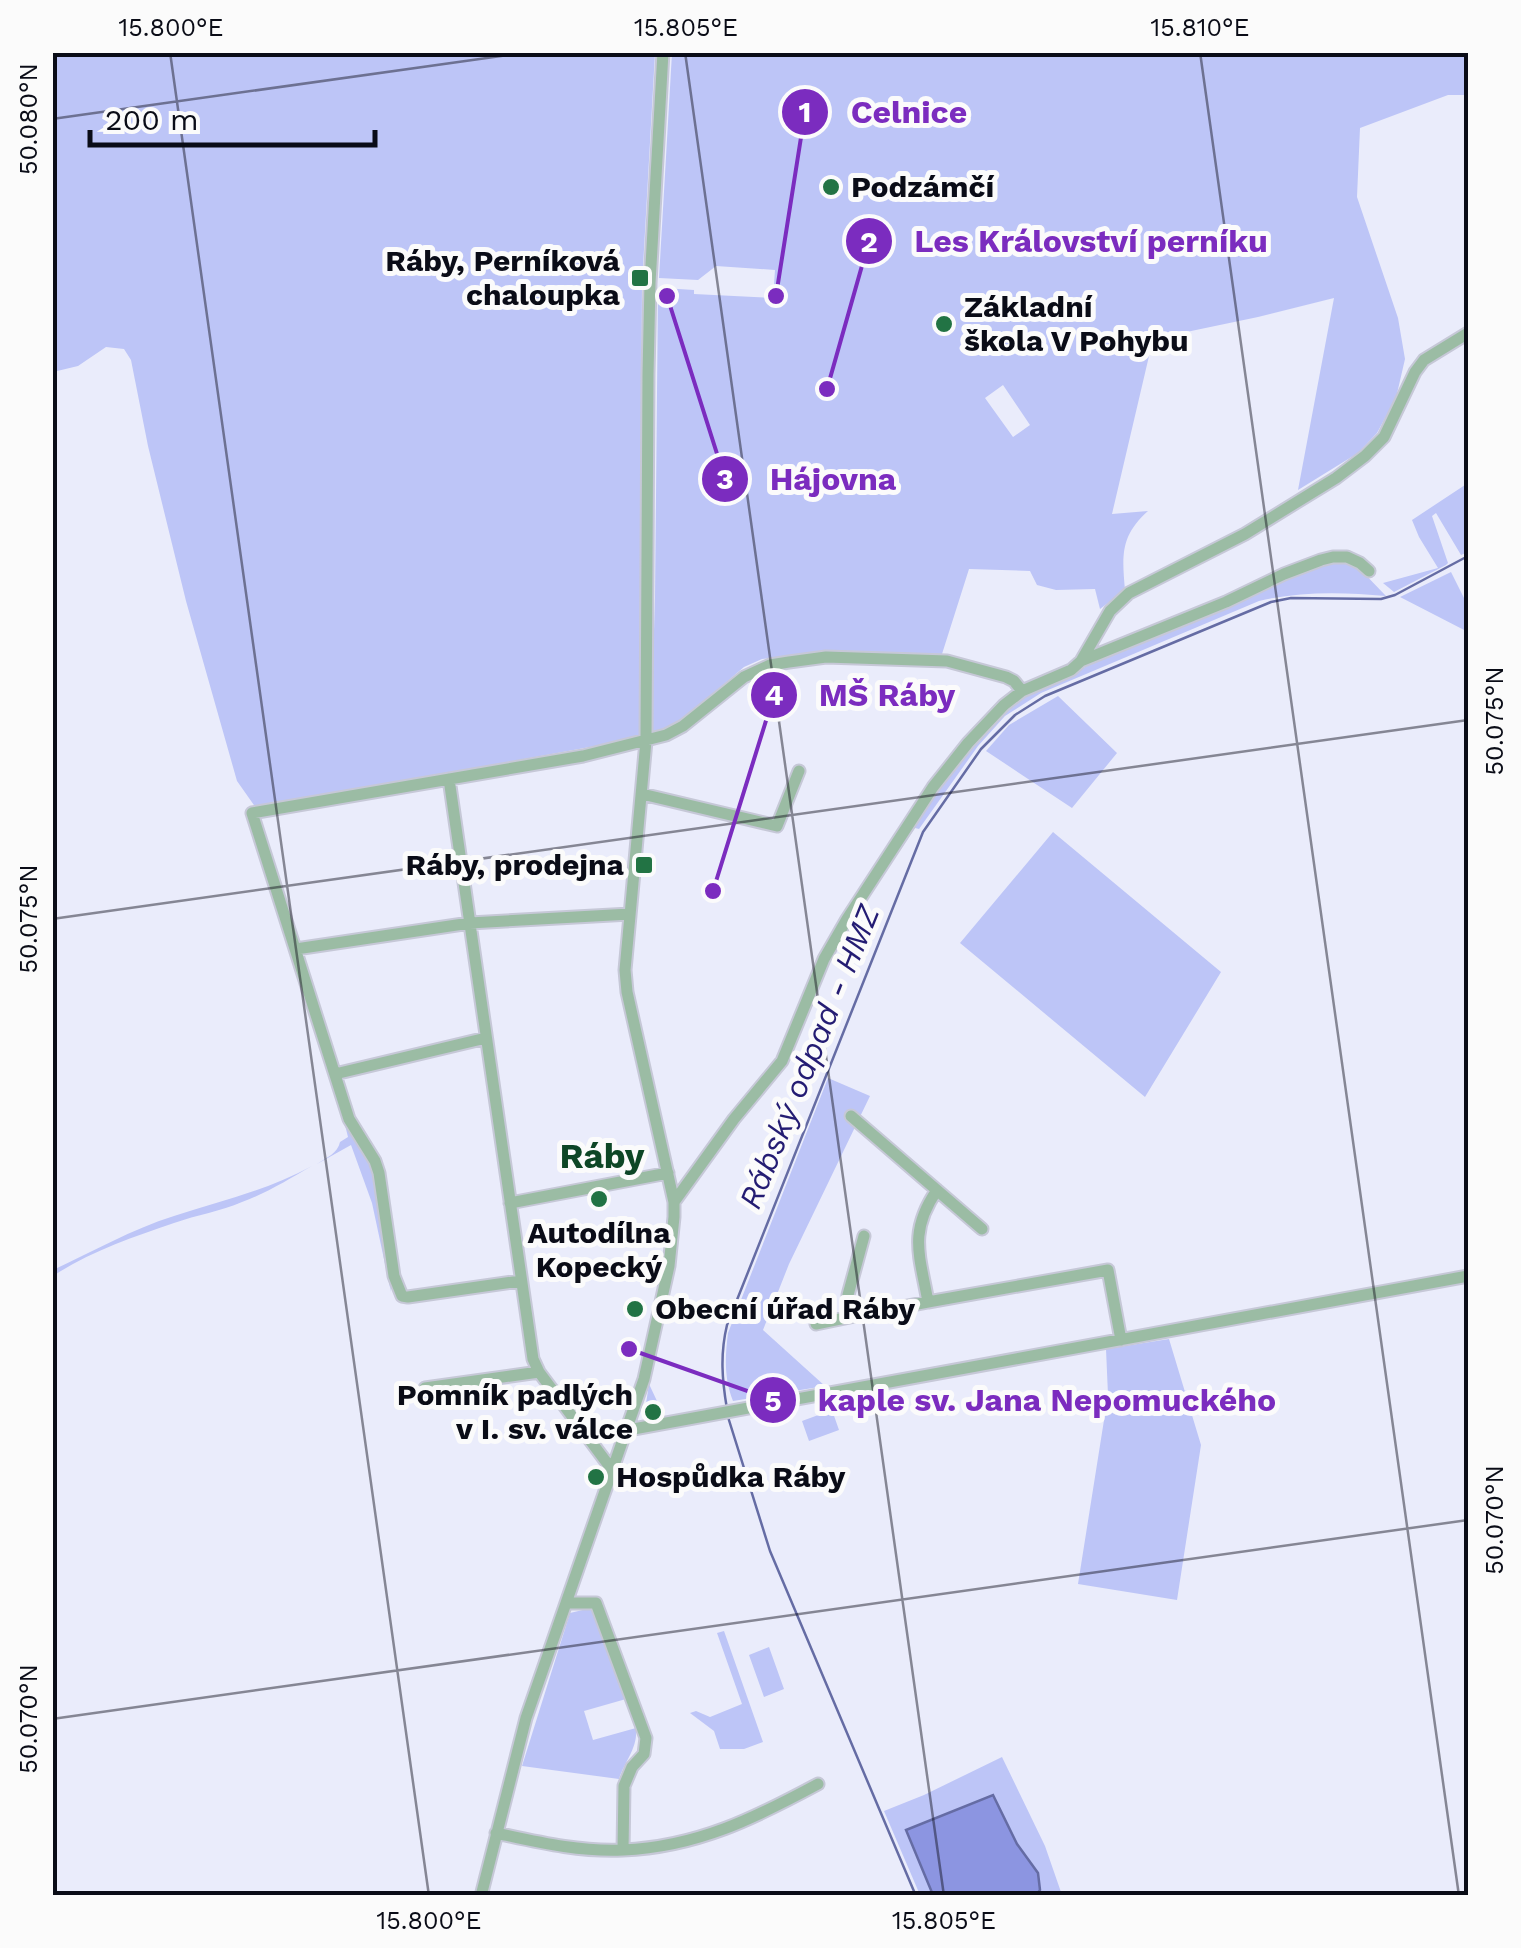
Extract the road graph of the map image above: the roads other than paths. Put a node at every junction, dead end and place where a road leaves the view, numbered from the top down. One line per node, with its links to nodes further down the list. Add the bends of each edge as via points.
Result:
1 (663, 52): 6 (street, via 648,374)
2 (1468, 333): 4 (street, via 1424,360 1384,437 1352,468 1218,550 1129,593 1110,610)
3 (1369, 571): 4 (street, via 1347,558 1321,560)
4 (1082, 661): 5 (street)
5 (1022, 691): 6 (street, via 1006,676 947,660 808,659 744,678 683,726); 19 (street, via 968,743 924,801 824,959 782,1061)
6 (646, 741): 8 (street); 9 (street)
7 (799, 771): 9 (street, via 777,826)
8 (449, 779): 11 (street); 12 (street, via 252,813)
9 (642, 794): 10 (street)
10 (630, 914): 11 (street); 16 (street, via 627,992)
11 (470, 923): 12 (street); 13 (street)
12 (296, 949): 14 (street)
13 (486, 1038): 14 (street); 18 (street)
14 (336, 1074): 23 (street, via 349,1120 379,1173 402,1296)
15 (851, 1116): 17 (street)
16 (668, 1173): 18 (street); 19 (street)
17 (936, 1190): 20 (street); 24 (street, via 918,1232)
18 (510, 1202): 23 (street)
19 (674, 1202): 30 (street, via 668,1266)
20 (982, 1229)
21 (864, 1236): 25 (street, via 848,1295)
22 (1468, 1276): 27 (street)
23 (520, 1282): 28 (street)
24 (928, 1302): 25 (street); 27 (street, via 1108,1270)
25 (850, 1317): 26 (street)
26 (816, 1324)
27 (1122, 1340): 30 (street)
28 (540, 1372): 29 (street); 31 (street)
29 (425, 1388)
30 (628, 1430): 31 (street)
31 (613, 1471): 32 (street)
32 (566, 1602): 34 (street); 35 (street, via 596,1603 646,1738 624,1786)
33 (818, 1784): 35 (street, via 707,1836)
34 (496, 1834): 35 (street); 36 (street)
35 (623, 1850)
36 (481, 1896)

